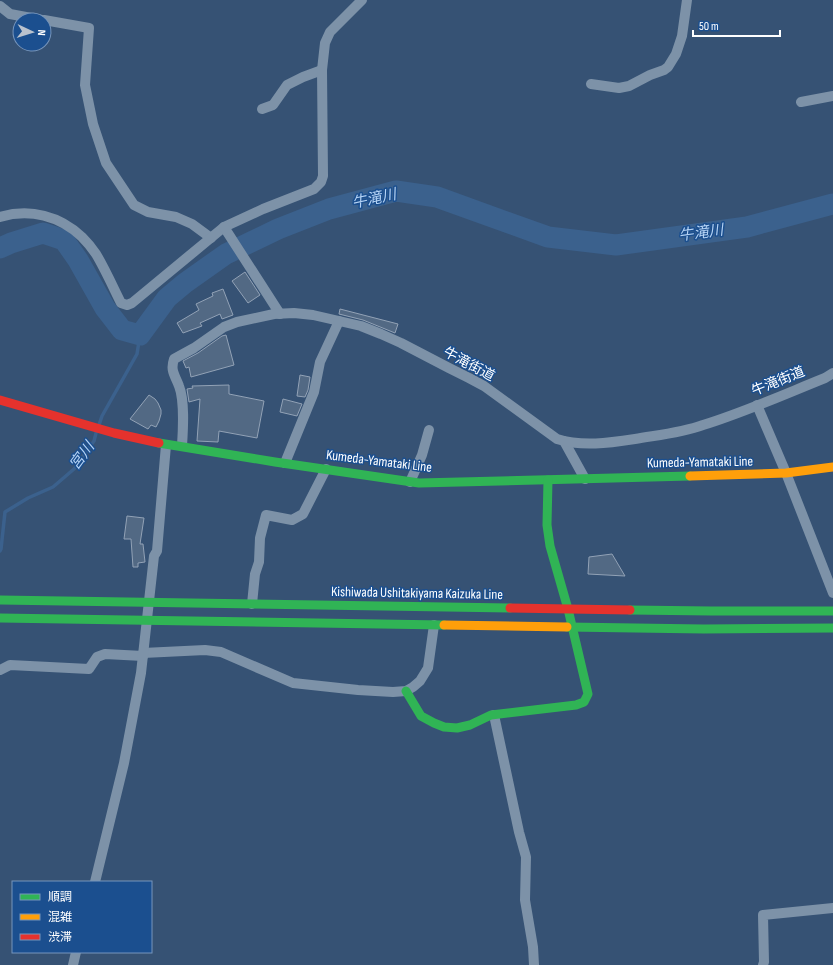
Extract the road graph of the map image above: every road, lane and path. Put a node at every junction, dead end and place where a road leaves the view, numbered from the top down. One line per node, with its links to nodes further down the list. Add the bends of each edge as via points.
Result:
1 (362, 0): 6 (street, via 330,32 325,43)
2 (687, 0): 7 (street, via 682,36 668,67 629,86 619,88)
3 (0, 6): 4 (street)
4 (12, 14)
5 (52, 22): 13 (street, via 88,28 84,85 93,124 106,163 134,205 148,212 176,217 192,224)
6 (322, 70): 10 (street, via 287,85 274,105); 12 (street, via 324,176 321,182 314,189)
7 (591, 84)
8 (833, 96): 9 (street)
9 (801, 102)
10 (262, 109)
11 (0, 217): 13 (street, via 27,213 43,215 59,220 74,230 95,253 121,303 127,305)
12 (224, 227): 13 (street); 14 (street)
13 (211, 238)
14 (280, 314): 15 (street, 牛滝街道, via 313,315); 22 (street, 牛滝街道, via 237,322 174,359 172,365 180,388 182,404)
15 (339, 321): 20 (street, 牛滝街道, via 361,326 401,343 479,383 552,436); 23 (street, via 320,362 314,392)
16 (833, 373): 18 (street, 牛滝街道)
17 (0, 400): 21 (main road, Kumeda-Yamataki Line, via 114,433)
18 (757, 405): 20 (street, 牛滝街道, via 703,426 681,431 606,443); 26 (street)
19 (429, 430): 29 (street, via 422,455)
20 (564, 441): 27 (street)
21 (166, 444): 22 (main road, Kumeda-Yamataki Line); 32 (street, via 157,551 154,556)
22 (182, 446): 23 (main road, Kumeda-Yamataki Line)
23 (285, 463): 25 (main road, Kumeda-Yamataki Line)
24 (833, 467): 26 (main road, Kumeda-Yamataki Line)
25 (326, 469): 29 (main road, Kumeda-Yamataki Line); 33 (street, via 303,514 292,520 266,515 260,538 260,562 255,574)
26 (786, 473): 27 (main road, Kumeda-Yamataki Line); 30 (street)
27 (585, 479): 28 (main road, Kumeda-Yamataki Line)
28 (548, 480): 29 (main road, Kumeda-Yamataki Line); 34 (main road, via 547,525 550,546)
29 (410, 482)
30 (833, 593)
31 (0, 600): 32 (main road, Kishiwada Ushitakiyama Kaizuka Line)
32 (148, 603): 33 (main road, Kishiwada Ushitakiyama Kaizuka Line); 37 (street)
33 (252, 604): 34 (main road, Kishiwada Ushitakiyama Kaizuka Line)
34 (568, 609): 35 (main road, Kishiwada Ushitakiyama Kaizuka Line); 39 (main road)
35 (833, 611)
36 (0, 618): 37 (main road)
37 (147, 620): 38 (main road); 41 (street)
38 (434, 625): 39 (main road); 43 (street, via 428,668 420,681)
39 (572, 627): 40 (main road); 44 (main road, via 588,694 584,702)
40 (833, 628)
41 (143, 654): 42 (street, via 105,654 97,657 89,669 10,664); 43 (street, via 205,650 221,652 293,683 358,690); 45 (street, via 124,763)
42 (0, 670)
43 (406, 691): 44 (main road, via 421,716 444,726 457,728 470,725)
44 (494, 714): 49 (street, via 526,857 524,900)
45 (95, 881)
46 (833, 908): 50 (street, via 763,915)
47 (76, 953): 48 (street)
48 (73, 965)
49 (534, 965)
50 (763, 965)

